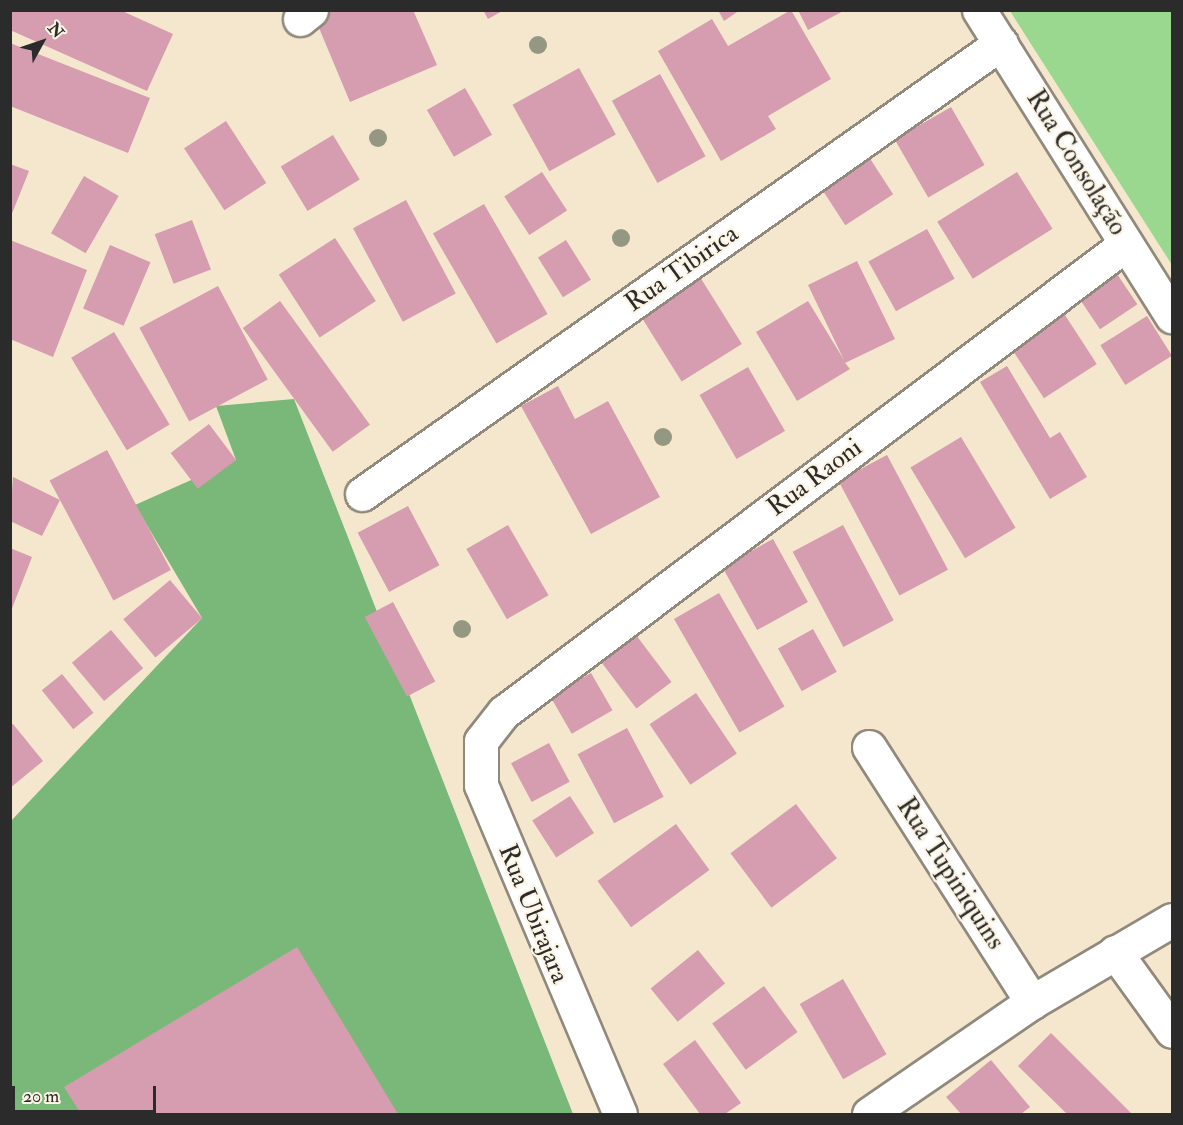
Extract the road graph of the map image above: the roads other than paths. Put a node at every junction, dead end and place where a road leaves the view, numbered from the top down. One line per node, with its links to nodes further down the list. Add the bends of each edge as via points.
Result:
1 (979, 10): 2 (street, Rua Consolação)
2 (1001, 43): 3 (street, Rua Consolação); 5 (street, Rua Tibirica)
3 (1126, 244): 4 (street, Rua Consolação); 6 (street, Rua Raoni)
4 (1173, 316)
5 (362, 494)
6 (504, 712): 12 (street, Rua Ubirajara, via 481,741 481,785)
7 (868, 747): 10 (street, Rua Tupiniquins)
8 (1173, 921): 9 (street)
9 (1115, 952): 10 (street); 11 (street)
10 (1032, 1002): 13 (street)
11 (1173, 1031)
12 (620, 1114)
13 (869, 1114)

